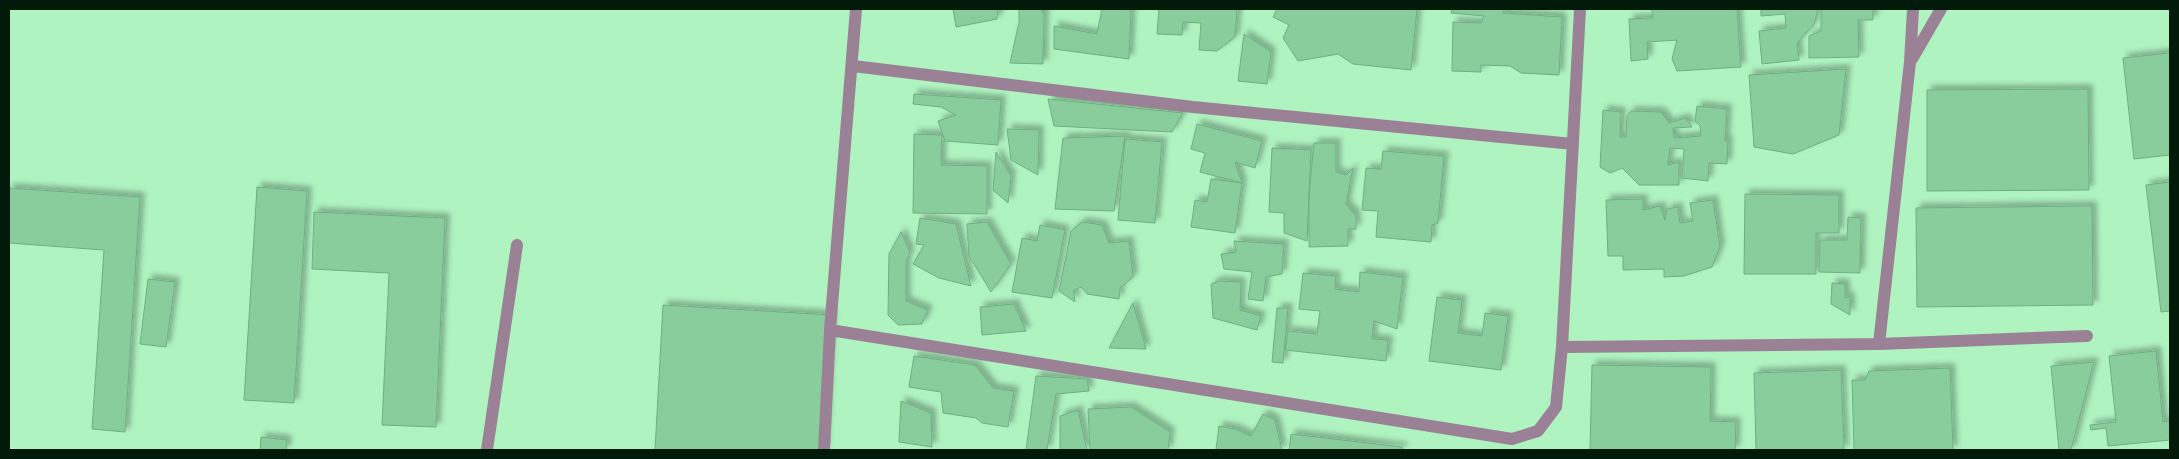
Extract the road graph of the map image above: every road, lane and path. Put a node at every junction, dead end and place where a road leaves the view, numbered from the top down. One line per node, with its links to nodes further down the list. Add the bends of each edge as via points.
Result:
1 (856, 9): 6 (street)
2 (1580, 9): 7 (street)
3 (1913, 9): 5 (street)
4 (1941, 9): 5 (street)
5 (1910, 62): 11 (street)
6 (853, 66): 7 (street, via 1193,107); 9 (street)
7 (1573, 144): 12 (street)
8 (517, 245): 13 (street)
9 (830, 330): 12 (street, via 1512,439 1538,431 1556,407); 14 (street)
10 (2087, 336): 11 (street)
11 (1878, 344): 12 (street)
12 (1562, 347)
13 (487, 450)
14 (824, 450)

